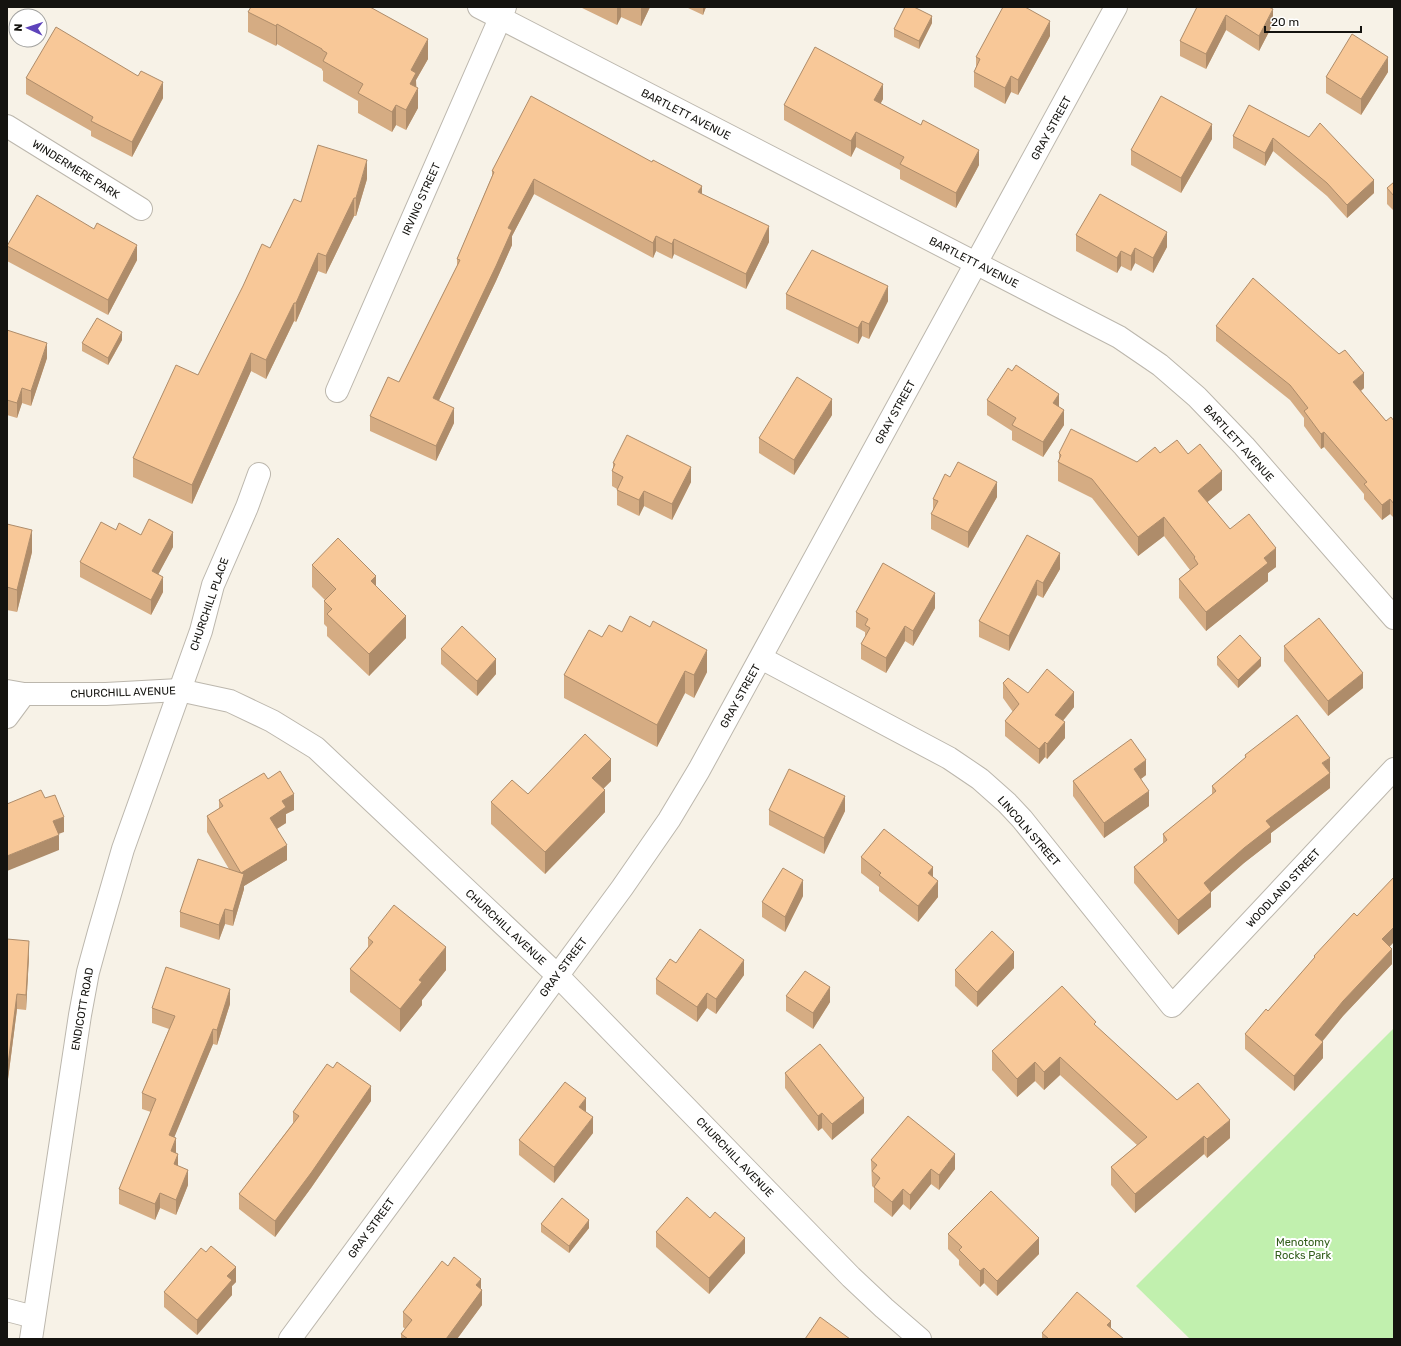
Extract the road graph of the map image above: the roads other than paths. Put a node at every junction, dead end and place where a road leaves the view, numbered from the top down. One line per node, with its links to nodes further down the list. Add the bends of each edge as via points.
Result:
1 (479, 7): 3 (street, BARTLETT AVENUE)
2 (1116, 7): 6 (street, GRAY STREET)
3 (502, 12): 6 (street, BARTLETT AVENUE); 7 (street, IRVING STREET)
4 (9, 132): 5 (street, WINDERMERE PARK)
5 (141, 209)
6 (977, 263): 9 (street, BARTLETT AVENUE, via 1119,338 1165,370 1197,397 1244,446); 10 (street, GRAY STREET)
7 (337, 391)
8 (259, 474): 11 (street, CHURCHILL PLACE, via 213,585 201,631)
9 (1394, 618)
10 (761, 658): 15 (street, GRAY STREET, via 669,820 622,888); 16 (street, LINCOLN STREET, via 949,758 985,783 1022,819)
11 (179, 690): 12 (street, CHURCHILL AVENUE, via 106,694); 15 (street, CHURCHILL AVENUE, via 230,701 272,721 316,748); 18 (street, ENDICOTT ROAD, via 123,849 88,972)
12 (16, 692): 13 (street)
13 (7, 717)
14 (1394, 769): 16 (street, WOODLAND STREET)
15 (556, 975): 20 (street, GRAY STREET); 21 (street, CHURCHILL AVENUE, via 852,1277)
16 (1172, 1006)
17 (7, 1310): 18 (street)
18 (34, 1317): 19 (street, ENDICOTT ROAD)
19 (31, 1339)
20 (290, 1339)
21 (920, 1339)

